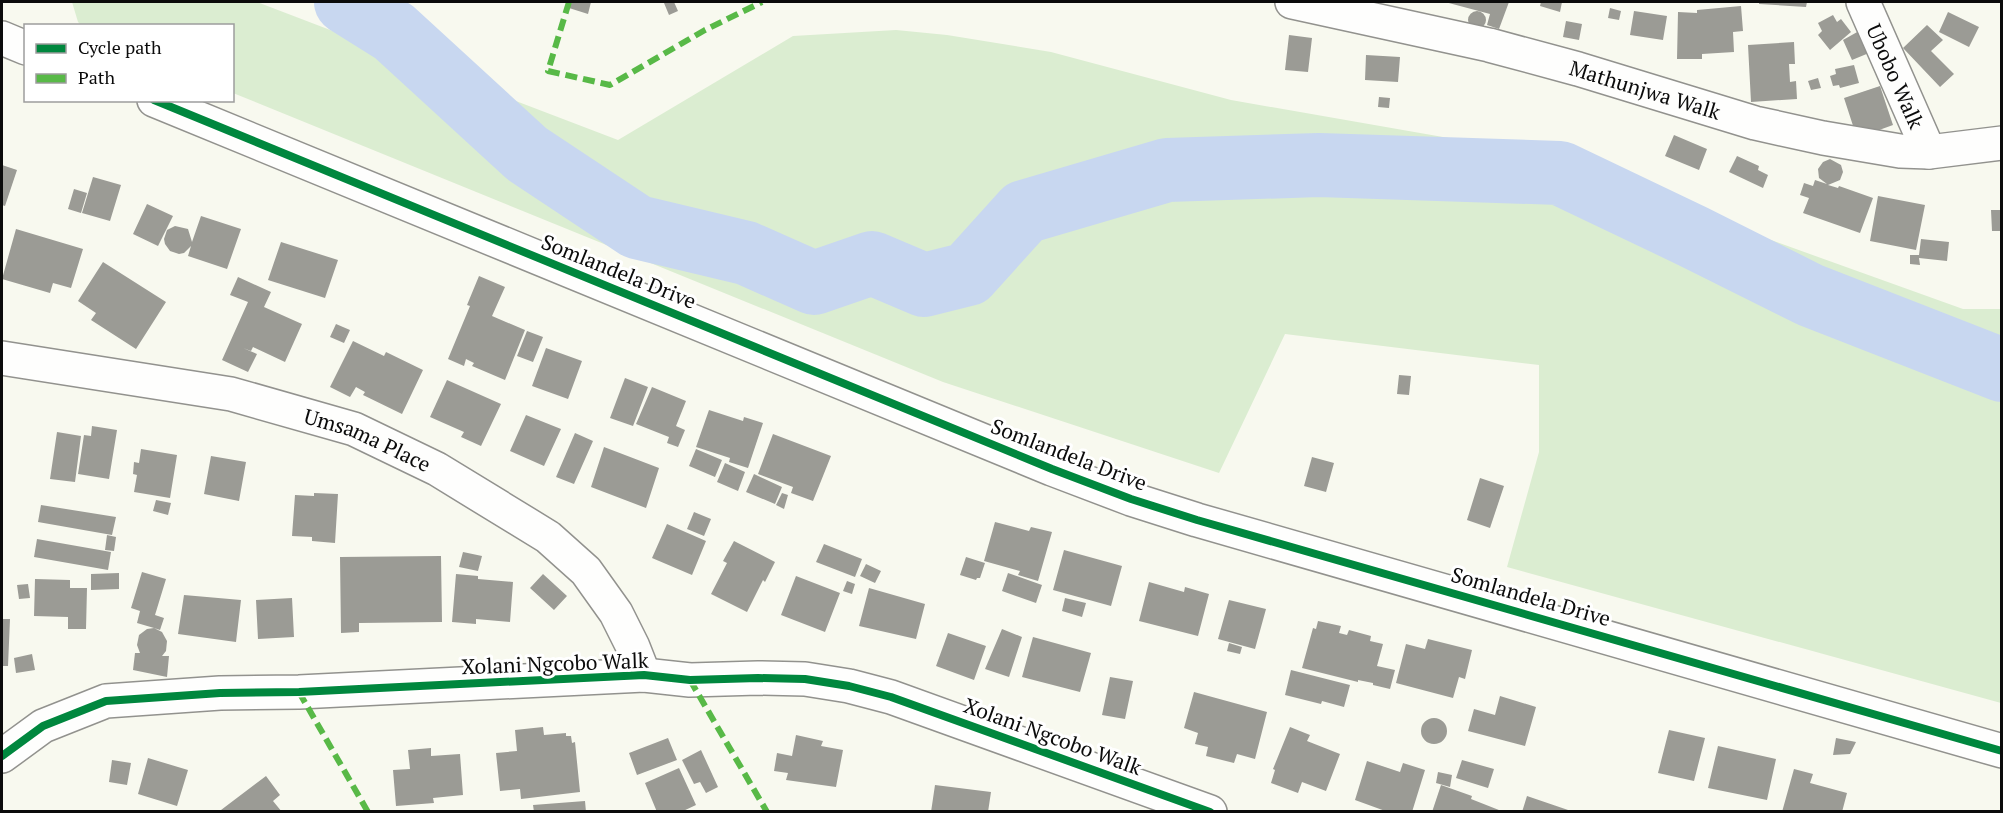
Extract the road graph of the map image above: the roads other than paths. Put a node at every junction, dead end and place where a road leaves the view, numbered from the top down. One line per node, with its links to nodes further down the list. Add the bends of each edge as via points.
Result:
1 (1292, 2): 7 (street, Mathunjwa Walk, via 1489,45 1755,123 1856,144)
2 (1863, 2): 7 (street, Ubobo Walk)
3 (2, 38): 4 (street)
4 (24, 47)
5 (159, 102): 10 (street, Somlandela Drive, via 1131,499)
6 (2001, 142): 7 (street, Mathunjwa Walk)
7 (1929, 152)
8 (2, 358): 9 (street, Umsama Place, via 231,394 354,429 437,470 548,537 586,571 616,613)
9 (644, 675): 11 (street, Xolani Ngcobo Walk, via 106,701 43,726); 12 (street, Xolani Ngcobo Walk, via 690,680 806,679 849,686 902,701)
10 (2001, 751)
11 (2, 756)
12 (1210, 812)

